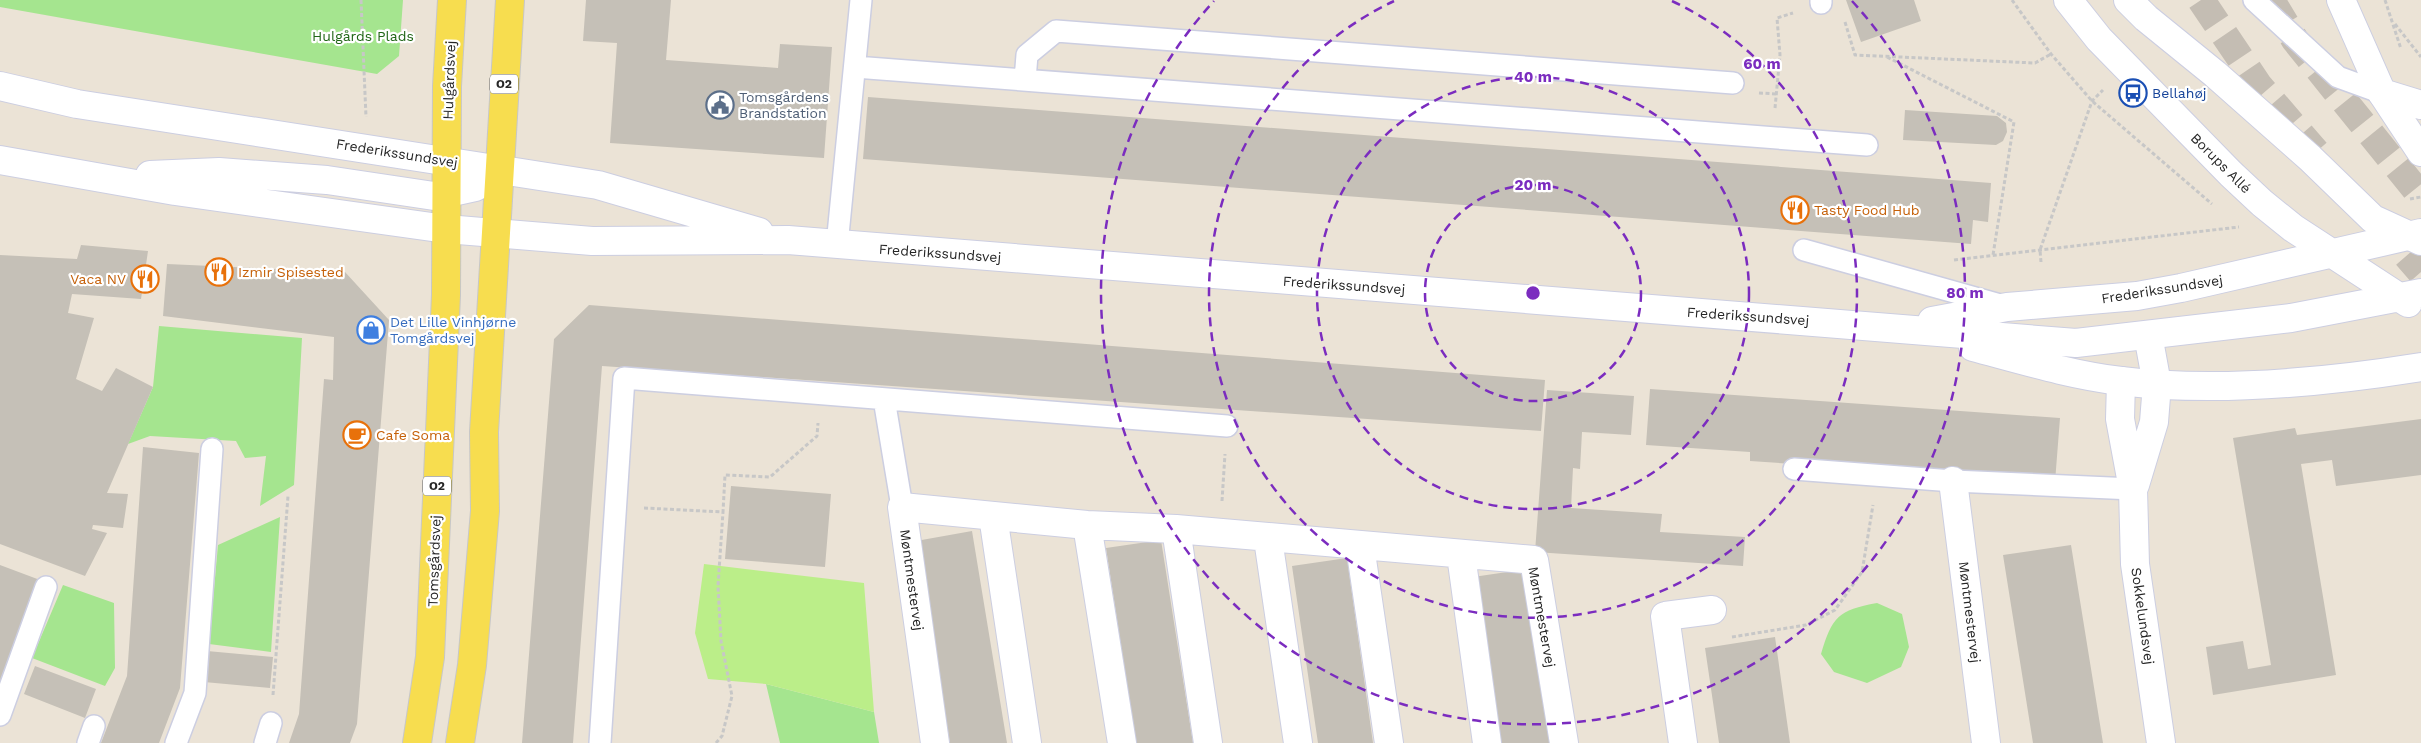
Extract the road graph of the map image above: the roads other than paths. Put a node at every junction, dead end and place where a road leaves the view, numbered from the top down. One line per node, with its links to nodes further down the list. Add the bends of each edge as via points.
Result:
1 (452, 0): 17 (main road, Hulgårdsvej / O2)
2 (510, 0): 18 (main road, O2)
3 (861, 0): 8 (lane)
4 (2068, 0): 27 (street, Borups Allé, via 2098,39 2231,174 2284,221)
5 (2128, 0): 23 (street, via 2310,158 2373,219)
6 (2254, 0): 12 (lane, via 2338,77)
7 (2341, 0): 12 (street)
8 (856, 67): 9 (lane); 25 (lane)
9 (1026, 80): 10 (lane, via 1027,56 1056,31); 14 (lane)
10 (1732, 83)
11 (0, 86): 17 (street, Frederikssundsvej, via 77,104)
12 (2382, 93): 13 (street); 15 (street)
13 (2421, 105)
14 (1867, 145)
15 (2421, 152)
16 (0, 160): 19 (street, Frederikssundsvej)
17 (447, 161): 18 (street, Frederikssundsvej); 20 (main road, O2)
18 (499, 168): 20 (street, via 489,180 475,187); 22 (main road, O2); 24 (street, Frederikssundsvej, via 598,185)
19 (94, 178): 20 (street, via 219,172 327,180 434,196); 21 (street, Frederikssundsvej)
20 (446, 194): 21 (main road, O2)
21 (446, 229): 22 (street, Frederikssundsvej); 52 (main road, Tomsgårdsvej / O2, via 430,657)
22 (495, 234): 24 (street, Frederikssundsvej, via 592,241); 53 (main road, O2, via 484,432 485,510 472,665)
23 (2416, 236): 27 (street, Frederikssundsvej)
24 (788, 240): 25 (street, Frederikssundsvej)
25 (837, 245): 30 (street, Frederikssundsvej)
26 (1804, 250): 29 (lane)
27 (2332, 253): 28 (street, Borups Allé); 29 (street, Frederikssundsvej, via 2137,296)
28 (2414, 301): 31 (street, Frederikssundsvej)
29 (2007, 307): 30 (street, Frederikssundsvej)
30 (1899, 328): 31 (street, Frederikssundsvej, via 2076,343); 33 (street, via 2051,367)
31 (2148, 336): 34 (street, Sokkelundsvej)
32 (2421, 367): 34 (street, via 2262,384)
33 (2121, 381): 34 (street); 40 (street, Sokkelundsvej, via 2120,419)
34 (2157, 384): 40 (street, Sokkelundsvej, via 2154,422)
35 (884, 399): 36 (lane); 41 (lane); 54 (lane, via 624,378)
36 (1227, 426)
37 (212, 449): 51 (lane, via 195,693)
38 (1794, 469): 39 (lane)
39 (1953, 481): 40 (lane); 64 (street, Møntmestervej)
40 (2133, 489): 65 (street, Sokkelundsvej, via 2135,564)
41 (902, 507): 42 (street, Møntmestervej); 55 (street, Møntmestervej)
42 (992, 516): 43 (street, Møntmestervej); 56 (street)
43 (1087, 525): 44 (street, Møntmestervej); 57 (street)
44 (1176, 530): 45 (street, Møntmestervej); 58 (street)
45 (1268, 539): 46 (street, Møntmestervej); 59 (street)
46 (1360, 546): 47 (street, Møntmestervej); 60 (street)
47 (1461, 555): 61 (street); 62 (street, Møntmestervej, via 1534,560)
48 (46, 588): 50 (lane)
49 (1712, 610): 63 (street, via 1666,616)
50 (0, 714)
51 (176, 743)
52 (417, 743)
53 (460, 743)
54 (600, 743)
55 (935, 743)
56 (1027, 743)
57 (1122, 743)
58 (1208, 743)
59 (1298, 743)
60 (1389, 743)
61 (1487, 743)
62 (1564, 743)
63 (1683, 743)
64 (1986, 743)
65 (2161, 743)

